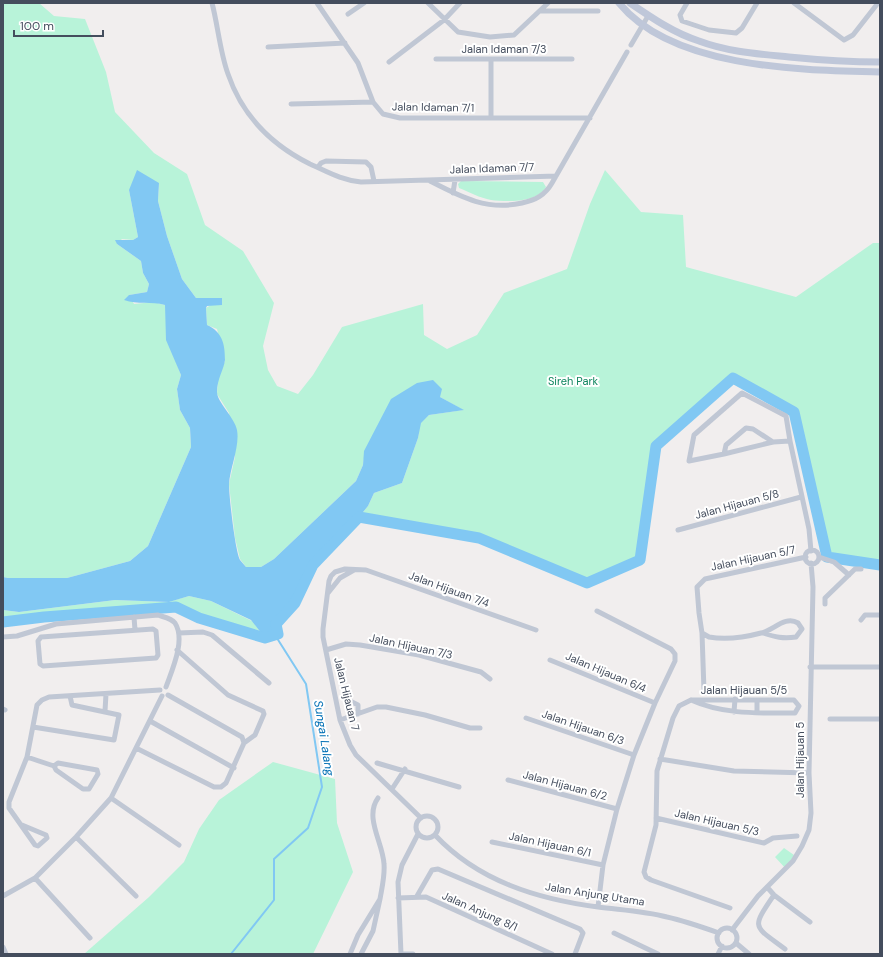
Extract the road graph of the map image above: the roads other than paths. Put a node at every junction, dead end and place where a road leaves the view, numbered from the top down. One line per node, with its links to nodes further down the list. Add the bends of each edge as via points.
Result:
1 (212, 3): 33 (street, Jalan Idaman 7/7, via 224,59 232,86 240,100 252,118 276,143 298,158)
2 (317, 3): 19 (street, Jalan Idaman 7/1)
3 (364, 3): 15 (street)
4 (428, 3): 17 (street)
5 (460, 3): 17 (street)
6 (548, 3): 13 (street)
7 (619, 3): 18 (main road)
8 (630, 3): 16 (main road)
9 (687, 3): 10 (street, via 680,15 682,21 709,30 736,33)
10 (757, 3)
11 (794, 3): 12 (street, via 840,39 847,39 853,34)
12 (878, 3)
13 (541, 10): 14 (street); 17 (street, via 510,37 463,34)
14 (598, 11)
15 (348, 14)
16 (648, 16): 18 (street); 27 (main road, via 680,34 731,50 829,61)
17 (444, 20): 26 (street)
18 (643, 25): 20 (street); 28 (main road, via 675,43 730,60 830,72)
19 (345, 43): 21 (street); 29 (street, Jalan Idaman 7/1, via 361,69)
20 (631, 45)
21 (268, 47)
22 (627, 52): 32 (street, Jalan Idaman 7/7)
23 (436, 59): 24 (street, Jalan Idaman 7/3)
24 (491, 59): 25 (street, Jalan Idaman 7/3); 31 (street)
25 (572, 59)
26 (389, 62)
27 (880, 62)
28 (880, 72)
29 (373, 102): 30 (street); 31 (street, Jalan Idaman 7/1, via 383,114 391,118)
30 (291, 104)
31 (491, 117): 32 (street, Jalan Idaman 7/1)
32 (590, 118): 34 (street, Jalan Idaman 7/7)
33 (318, 167): 36 (street, Jalan Idaman 7/7, via 348,180); 36 (street, via 326,161 366,162 371,167)
34 (556, 176): 35 (street, Jalan Idaman 7/7); 38 (street, Jalan Idaman 7/7, via 543,195 517,204 488,205)
35 (456, 180): 37 (street, Jalan Idaman 7/7); 38 (street)
36 (374, 181): 37 (street, Jalan Idaman 7/7)
37 (429, 181): 38 (street, Jalan Idaman 7/7)
38 (453, 193)
39 (790, 441): 40 (street); 41 (street, via 786,416 742,393 694,435 689,460); 42 (street)
40 (772, 442): 41 (street); 41 (street, via 753,429 746,428 726,446)
41 (724, 454)
42 (801, 497): 43 (street, Jalan Hijauan 5/8); 44 (street, via 809,529)
43 (678, 530)
44 (811, 551): 45 (street); 46 (street, via 815,551)
45 (806, 557): 47 (street); 60 (street, Jalan Hijauan 5/7, via 701,581 696,591)
46 (819, 557): 47 (street); 50 (street, via 834,562)
47 (811, 564): 67 (street, Jalan Hijauan 5, via 813,587)
48 (861, 569): 50 (street, via 856,568)
49 (352, 570): 58 (street, Jalan Hijauan 7/4, via 366,570); 65 (street, Jalan Hijauan 7, via 340,570 331,576 329,581 323,629)
50 (849, 575): 51 (street, via 825,598)
51 (825, 604)
52 (597, 611): 81 (street, via 671,649 674,654 674,667)
53 (880, 615): 55 (street, via 865,615)
54 (134, 617): 56 (street); 57 (street); 59 (street, via 167,617 174,622)
55 (861, 620)
56 (63, 624): 62 (street); 63 (street)
57 (135, 630): 62 (street); 62 (street, via 156,631 158,657 41,665 39,638)
58 (536, 630)
59 (179, 633): 64 (street); 70 (street, via 203,632 212,635)
60 (702, 633): 61 (street, via 713,638); 72 (street)
61 (763, 633): 61 (street, via 791,621 798,623 802,629 796,637 787,639)
62 (63, 635)
63 (3, 637)
64 (177, 650): 71 (street); 93 (street, via 228,695 263,711 255,735)
65 (326, 650): 69 (street, Jalan Hijauan 7/3, via 346,644 360,645 426,657 481,672); 89 (street, Jalan Hijauan 7)
66 (550, 660): 81 (street, Jalan Hijauan 6/4)
67 (810, 667): 68 (street); 102 (street, Jalan Hijauan 5)
68 (880, 667)
69 (490, 679)
70 (269, 683)
71 (166, 687): 73 (street); 75 (street)
72 (704, 691)
73 (161, 693): 74 (street); 75 (street); 90 (street)
74 (106, 694): 76 (street); 82 (street)
75 (168, 695): 93 (street, via 242,738)
76 (70, 696): 82 (street, via 72,705); 91 (street, via 42,700 37,705)
77 (736, 699): 78 (street, Jalan Hijauan 5/5); 79 (street, Jalan Hijauan 5/5); 83 (street)
78 (691, 700): 83 (street, Jalan Hijauan 5/5, via 704,706); 97 (street, Jalan Hijauan 5/5, via 679,706)
79 (757, 700): 84 (street); 84 (street, Jalan Hijauan 5/5, via 794,700 798,702 799,707 795,713)
80 (350, 701): 85 (street, via 358,704)
81 (654, 703): 95 (street)
82 (105, 711): 91 (street, via 119,715 114,740)
83 (734, 712): 84 (street, Jalan Hijauan 5/5)
84 (757, 713)
85 (358, 714): 89 (street); 92 (street, via 377,707 386,707 470,728)
86 (526, 718): 95 (street, Jalan Hijauan 6/3)
87 (830, 719): 88 (street)
88 (880, 719)
89 (340, 720): 105 (street, Jalan Hijauan 7, via 356,755)
90 (150, 721): 94 (street); 100 (street)
91 (33, 727): 96 (street)
92 (480, 728)
93 (244, 743): 100 (street)
94 (136, 748): 100 (street, via 214,787 221,787); 106 (street)
95 (634, 755): 108 (street)
96 (27, 757): 99 (street); 111 (street, via 9,802 9,808)
97 (660, 759): 102 (street, via 734,771); 110 (street, Jalan Hijauan 5/5, via 655,781)
98 (377, 762): 101 (street)
99 (54, 766): 99 (street, via 56,770 87,790 98,774 97,770 58,763)
100 (234, 768)
101 (404, 769): 104 (street); 105 (street)
102 (809, 773): 120 (street, Jalan Hijauan 5, via 809,830 793,861)
103 (508, 780): 108 (street, Jalan Hijauan 6/2)
104 (459, 787)
105 (392, 789): 109 (street, Jalan Hijauan 7)
106 (111, 798): 115 (street); 117 (street)
107 (378, 798): 126 (street, via 374,803 373,818 384,865)
108 (617, 809): 118 (street)
109 (421, 818): 112 (street, via 416,825); 113 (street, via 427,816 436,821 438,826)
110 (656, 818): 114 (street, Jalan Hijauan 5/3, via 764,843 773,838); 128 (street, Jalan Hijauan 5/5, via 644,872 646,877)
111 (22, 824): 111 (street, via 46,835 47,838 36,846)
112 (418, 834): 113 (street, via 426,838); 125 (street, via 402,865)
113 (435, 835): 127 (street, Jalan Anjung Utama, via 468,864 502,883 527,893)
114 (797, 836)
115 (76, 837): 119 (street); 123 (street)
116 (492, 842): 118 (street, Jalan Hijauan 6/1)
117 (179, 845)
118 (604, 865): 127 (street)
119 (35, 878): 122 (street); 133 (street)
120 (767, 887): 121 (street); 130 (street, Jalan Hijauan 5)
121 (774, 895): 129 (street); 137 (street, via 758,918 757,926)
122 (3, 896)
123 (136, 896)
124 (417, 896): 125 (street, Jalan Anjung 8/1); 143 (street, Jalan Anjung 8/1, via 426,897); 144 (street, via 432,870 438,869 580,929 583,933)
125 (398, 898): 141 (street)
126 (380, 899): 139 (street); 140 (street, via 374,931)
127 (598, 907): 132 (street, Jalan Anjung Utama, via 666,916)
128 (730, 908)
129 (810, 922)
130 (732, 930): 132 (street, via 725,929); 134 (street, via 737,936)
131 (614, 933): 145 (street)
132 (719, 933): 135 (street, via 718,940)
133 (90, 938)
134 (736, 943): 135 (street, via 730,948); 147 (street)
135 (722, 946): 146 (street)
136 (3, 947): 138 (street)
137 (785, 949)
138 (6, 954)
139 (350, 954)
140 (361, 954)
141 (402, 954): 142 (street)
142 (413, 954)
143 (552, 954)
144 (575, 954)
145 (658, 954)
146 (718, 954)
147 (749, 954)

